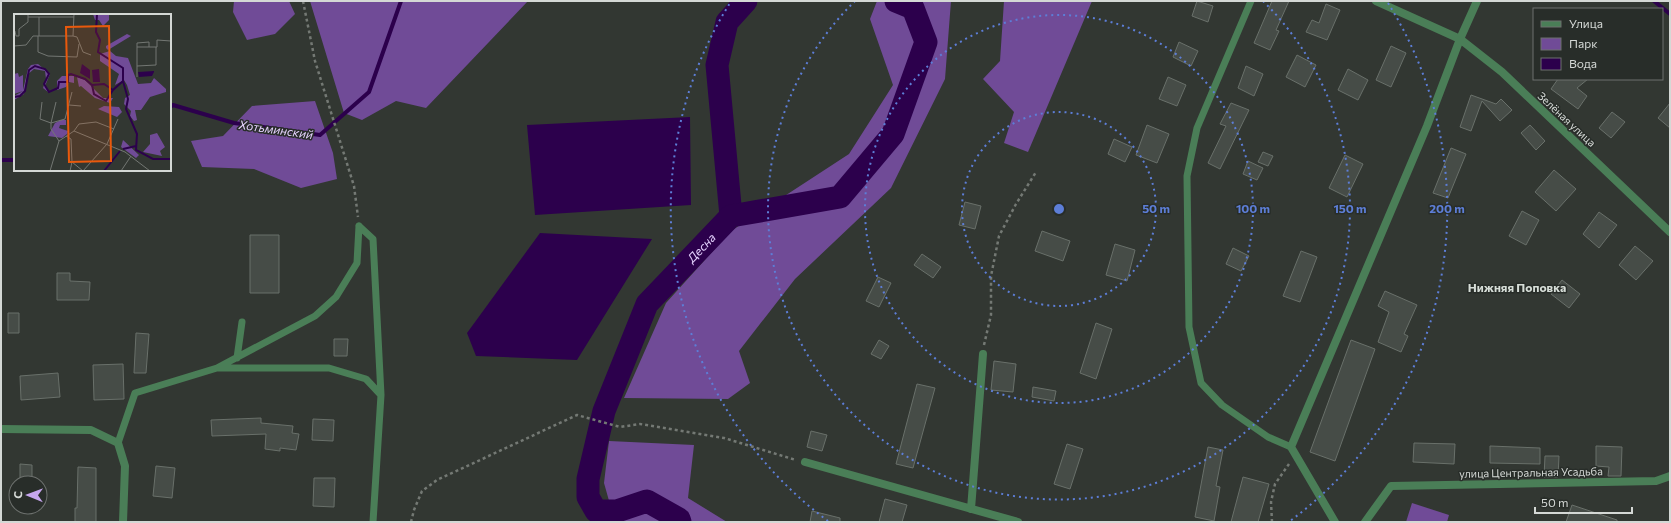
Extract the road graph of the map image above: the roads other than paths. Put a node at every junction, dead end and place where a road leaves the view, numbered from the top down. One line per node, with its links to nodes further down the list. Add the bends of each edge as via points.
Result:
1 (1252, 1): 13 (lane, via 1197,128 1187,176 1189,327 1201,383 1222,405 1268,437)
2 (1376, 1): 4 (street, Зелёная улица)
3 (1477, 1): 4 (street)
4 (1460, 39): 5 (street, Зелёная улица, via 1502,72); 13 (street)
5 (1670, 232)
6 (242, 322): 8 (lane)
7 (983, 354): 16 (street)
8 (237, 358): 9 (lane); 10 (lane, via 315,316 336,296 357,263 359,226 373,239)
9 (217, 368): 10 (lane, via 329,368 366,379); 12 (lane, via 135,393)
10 (381, 395): 18 (lane)
11 (1, 429): 12 (street, via 91,430)
12 (118, 443): 17 (street, via 125,466)
13 (1294, 451): 20 (street)
14 (805, 462): 16 (street)
15 (1670, 476): 21 (street, улица Центральная Усадьба, via 1656,481 1391,486)
16 (971, 509): 19 (street)
17 (123, 522)
18 (373, 522)
19 (1018, 522)
20 (1335, 522)
21 (1365, 522)

